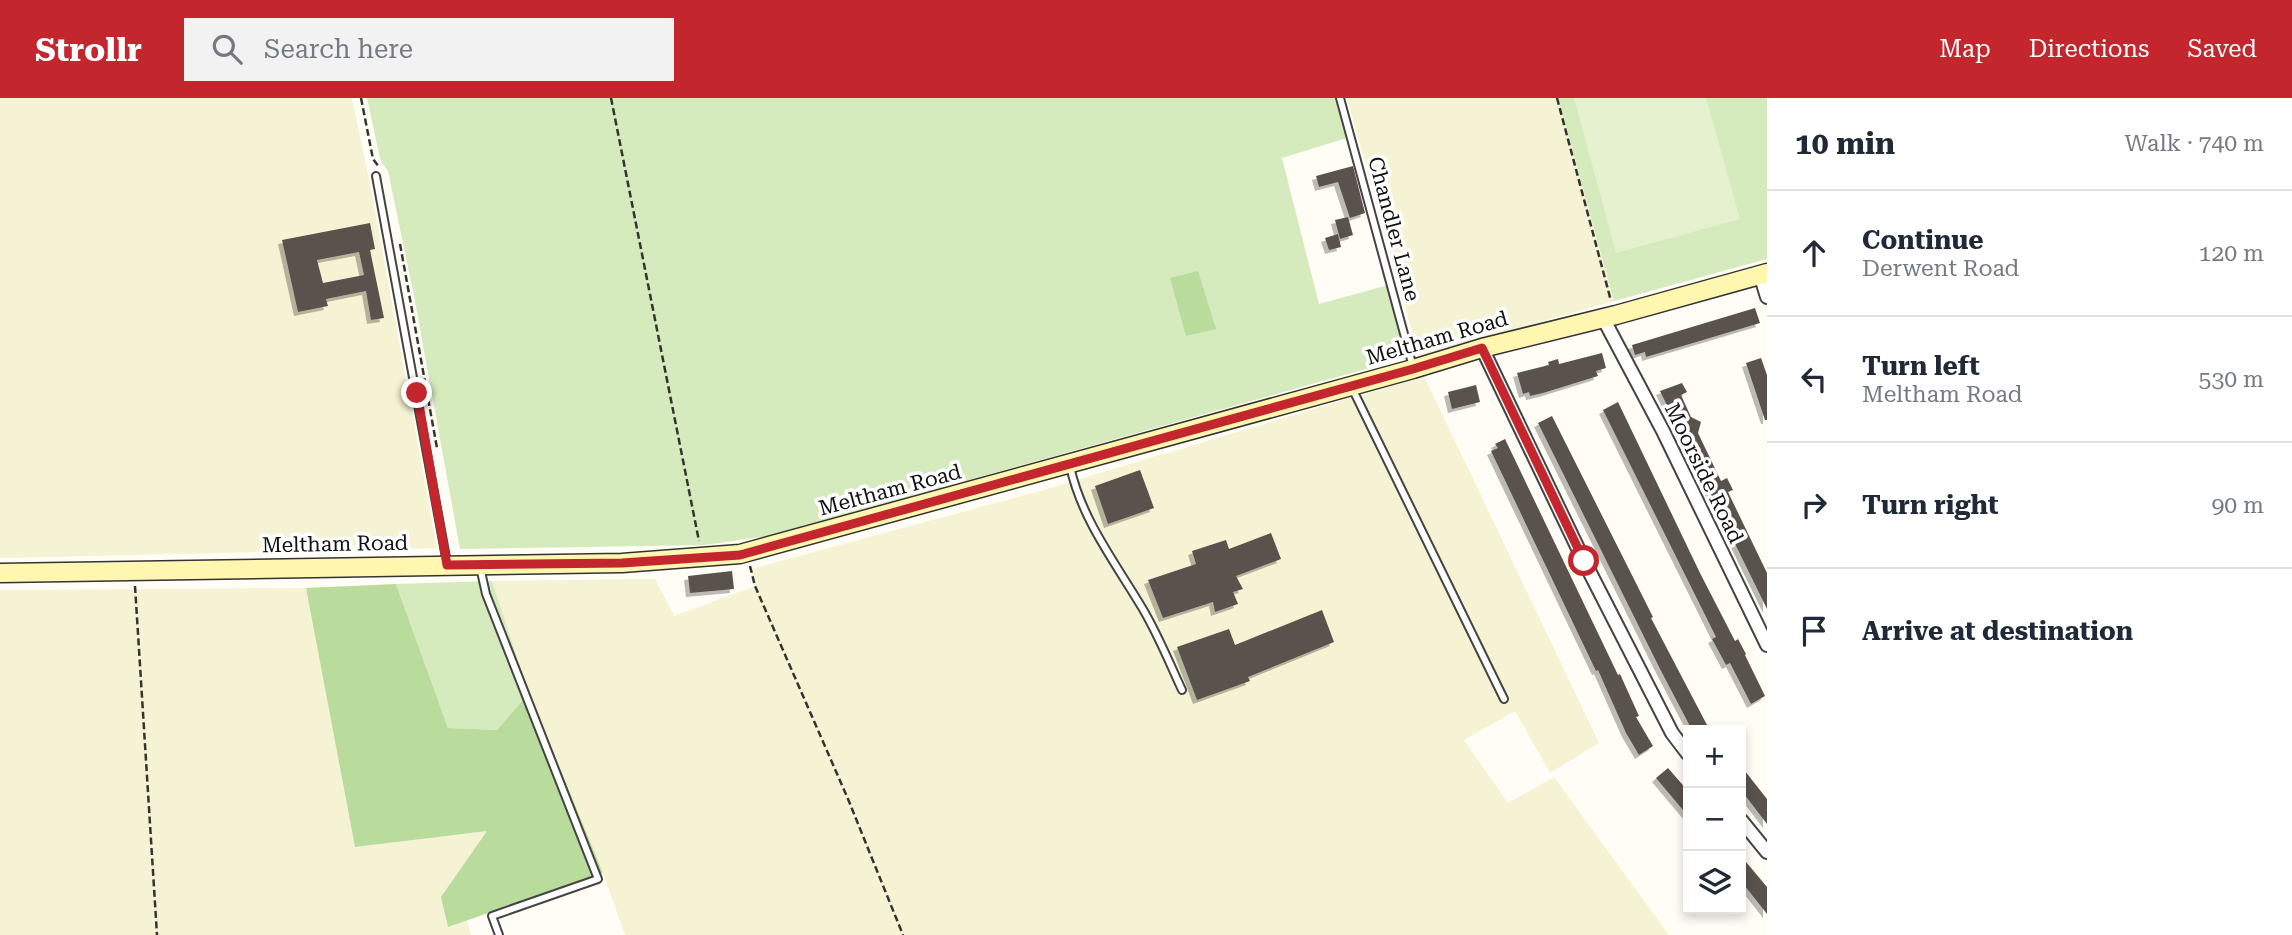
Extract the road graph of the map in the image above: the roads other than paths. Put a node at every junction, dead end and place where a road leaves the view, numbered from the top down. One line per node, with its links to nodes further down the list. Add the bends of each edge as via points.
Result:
1 (1340, 98): 7 (lane, Chandler Lane)
2 (376, 176): 10 (lane)
3 (1764, 274): 4 (street); 5 (street, Meltham Road)
4 (1767, 297)
5 (1609, 316): 6 (street, Meltham Road); 13 (street, Moorside Road)
6 (1482, 348): 7 (street, Meltham Road); 16 (street, via 1590,573)
7 (1413, 369): 8 (street, Meltham Road)
8 (1351, 386): 9 (street, Meltham Road); 15 (lane)
9 (1069, 464): 11 (street, Meltham Road, via 747,553 622,563); 14 (lane, via 1074,488 1103,546 1143,608)
10 (447, 565): 11 (street, Meltham Road); 12 (street, Meltham Road)
11 (479, 565): 19 (lane, via 486,594 598,879 492,916)
12 (0, 573)
13 (1767, 645)
14 (1182, 690)
15 (1504, 699)
16 (1683, 747)
17 (1746, 826): 18 (street)
18 (1767, 852)
19 (499, 935)

